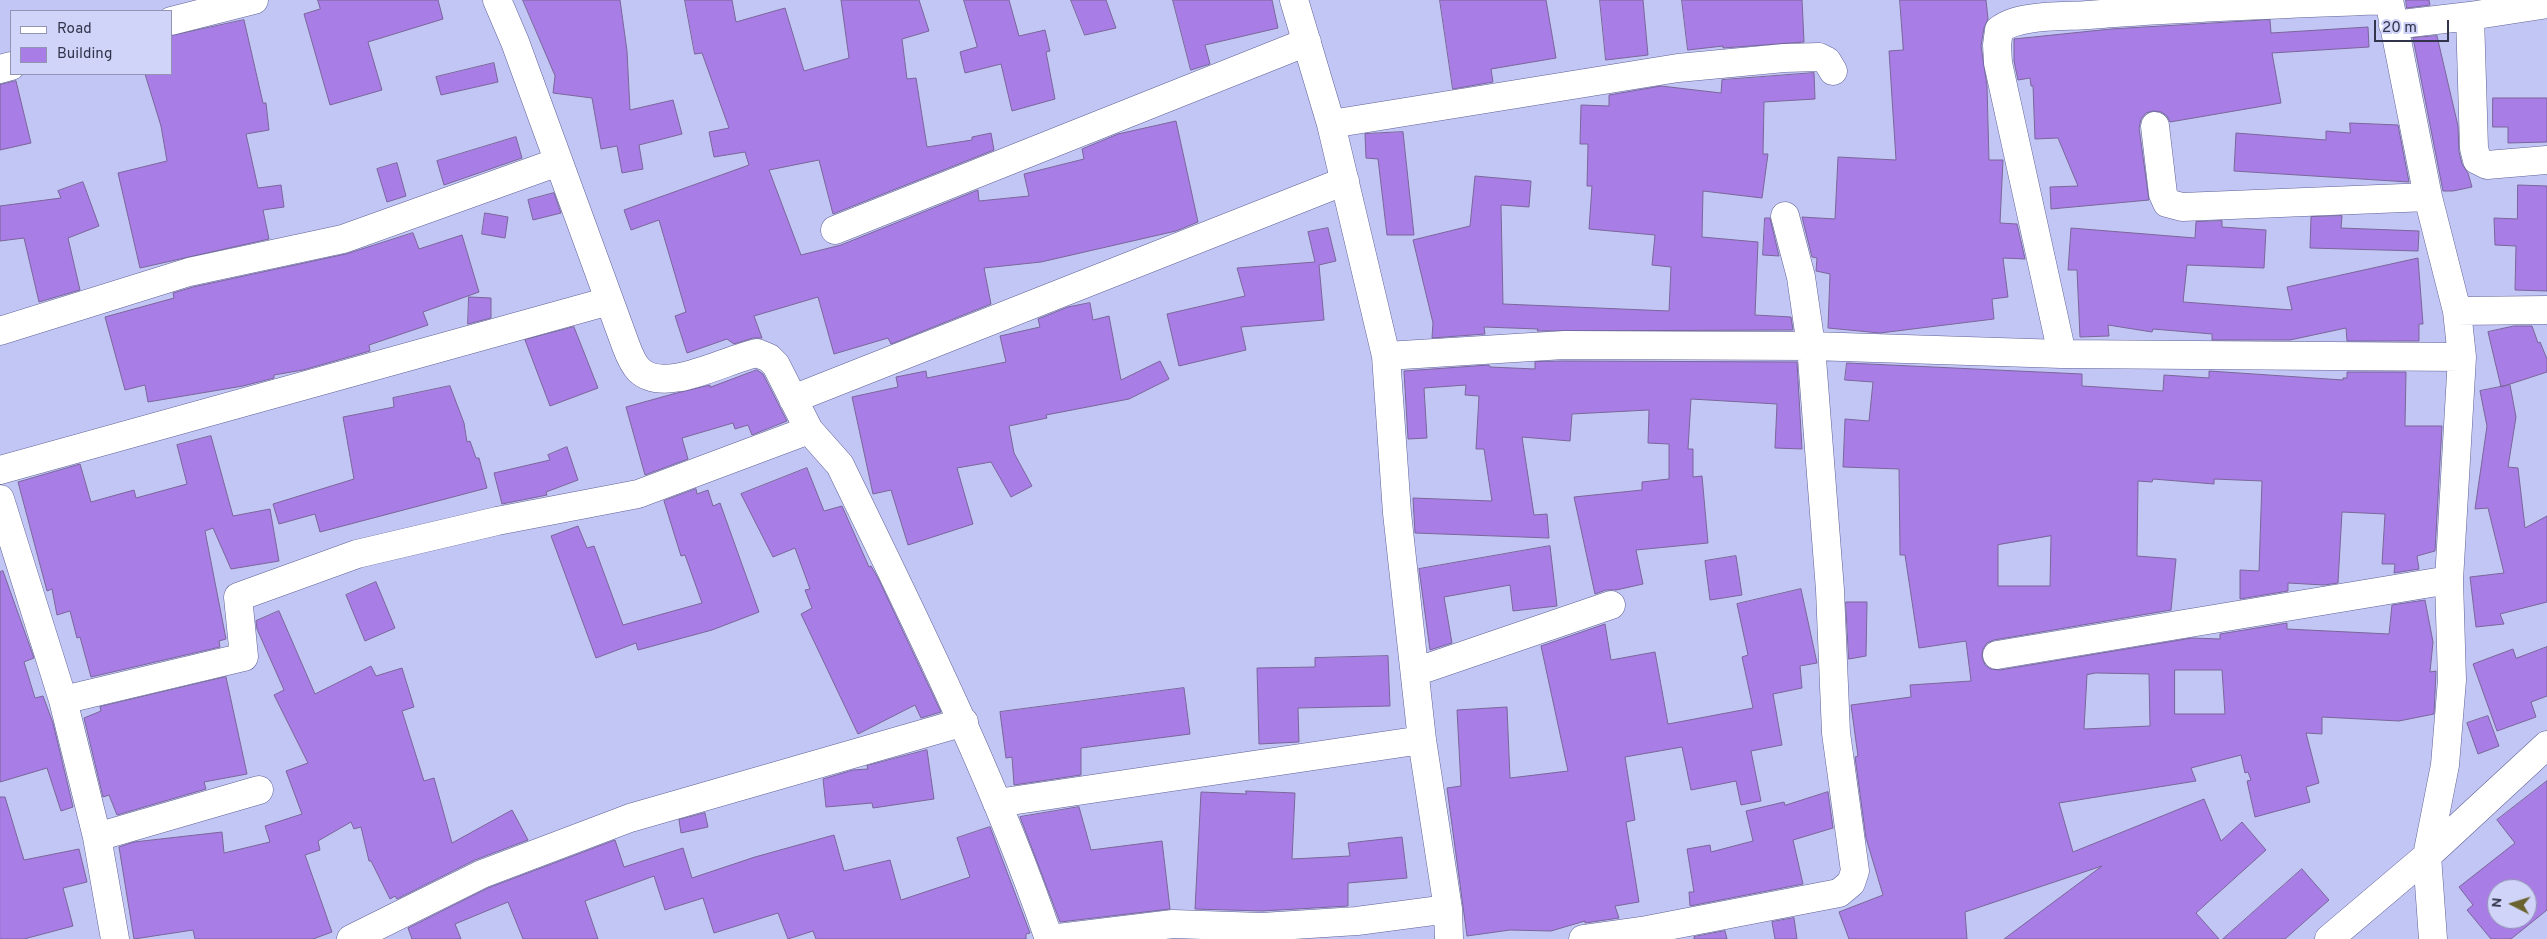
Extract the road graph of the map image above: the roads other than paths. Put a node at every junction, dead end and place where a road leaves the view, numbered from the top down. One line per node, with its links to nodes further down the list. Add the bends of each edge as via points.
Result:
1 (254, 0): 8 (street)
2 (497, 0): 14 (street)
3 (1294, 0): 9 (street)
4 (2547, 4): 7 (street)
5 (2140, 5): 6 (street); 24 (street, via 2006,24 1997,36 1998,63)
6 (2390, 8): 7 (street); 16 (street)
7 (2470, 16): 13 (street, via 2477,160 2487,165)
8 (172, 21)
9 (1307, 42): 11 (street); 18 (street)
10 (1833, 71): 11 (street, via 1827,61 1819,57 1678,68)
11 (1331, 124): 15 (street)
12 (2155, 126): 16 (street, via 2167,204 2182,207)
13 (2547, 160)
14 (558, 162): 19 (street); 22 (street, via 343,239 189,272)
15 (1345, 181): 25 (street); 27 (street)
16 (2428, 197): 21 (street)
17 (1785, 216): 23 (street, via 1801,277)
18 (835, 230)
19 (609, 300): 27 (street, via 637,368 650,377 669,379 756,353 776,365); 29 (street)
20 (2547, 310): 21 (street)
21 (2457, 311): 26 (street)
22 (0, 331)
23 (1811, 346): 24 (street); 25 (street, via 1564,345); 48 (street, via 1830,590 1836,733 1855,859 1852,879 1839,893)
24 (2062, 354): 26 (street)
25 (1386, 356): 34 (street, via 1397,513)
26 (2462, 357): 31 (street)
27 (793, 399): 28 (street)
28 (809, 430): 35 (street, via 638,494 497,521 357,554 238,596 244,657); 36 (street, via 840,465)
29 (0, 470)
30 (0, 499): 35 (street)
31 (2449, 580): 33 (street); 42 (street, via 2452,680 2445,765)
32 (1611, 605): 34 (street)
33 (1997, 655)
34 (1415, 672): 37 (street)
35 (63, 700): 41 (street)
36 (964, 722): 40 (street); 45 (street, via 630,818 482,874)
37 (1422, 740): 40 (street); 43 (street)
38 (2547, 745): 42 (street)
39 (258, 790): 41 (street)
40 (997, 803): 46 (street)
41 (97, 837): 44 (street)
42 (2427, 856): 49 (street); 50 (street)
43 (1448, 909): 46 (street, via 1357,921 1262,927 1173,924); 47 (street)
44 (115, 939)
45 (350, 939)
46 (1050, 939)
47 (1449, 939)
48 (1583, 939)
49 (2329, 939)
50 (2433, 939)

